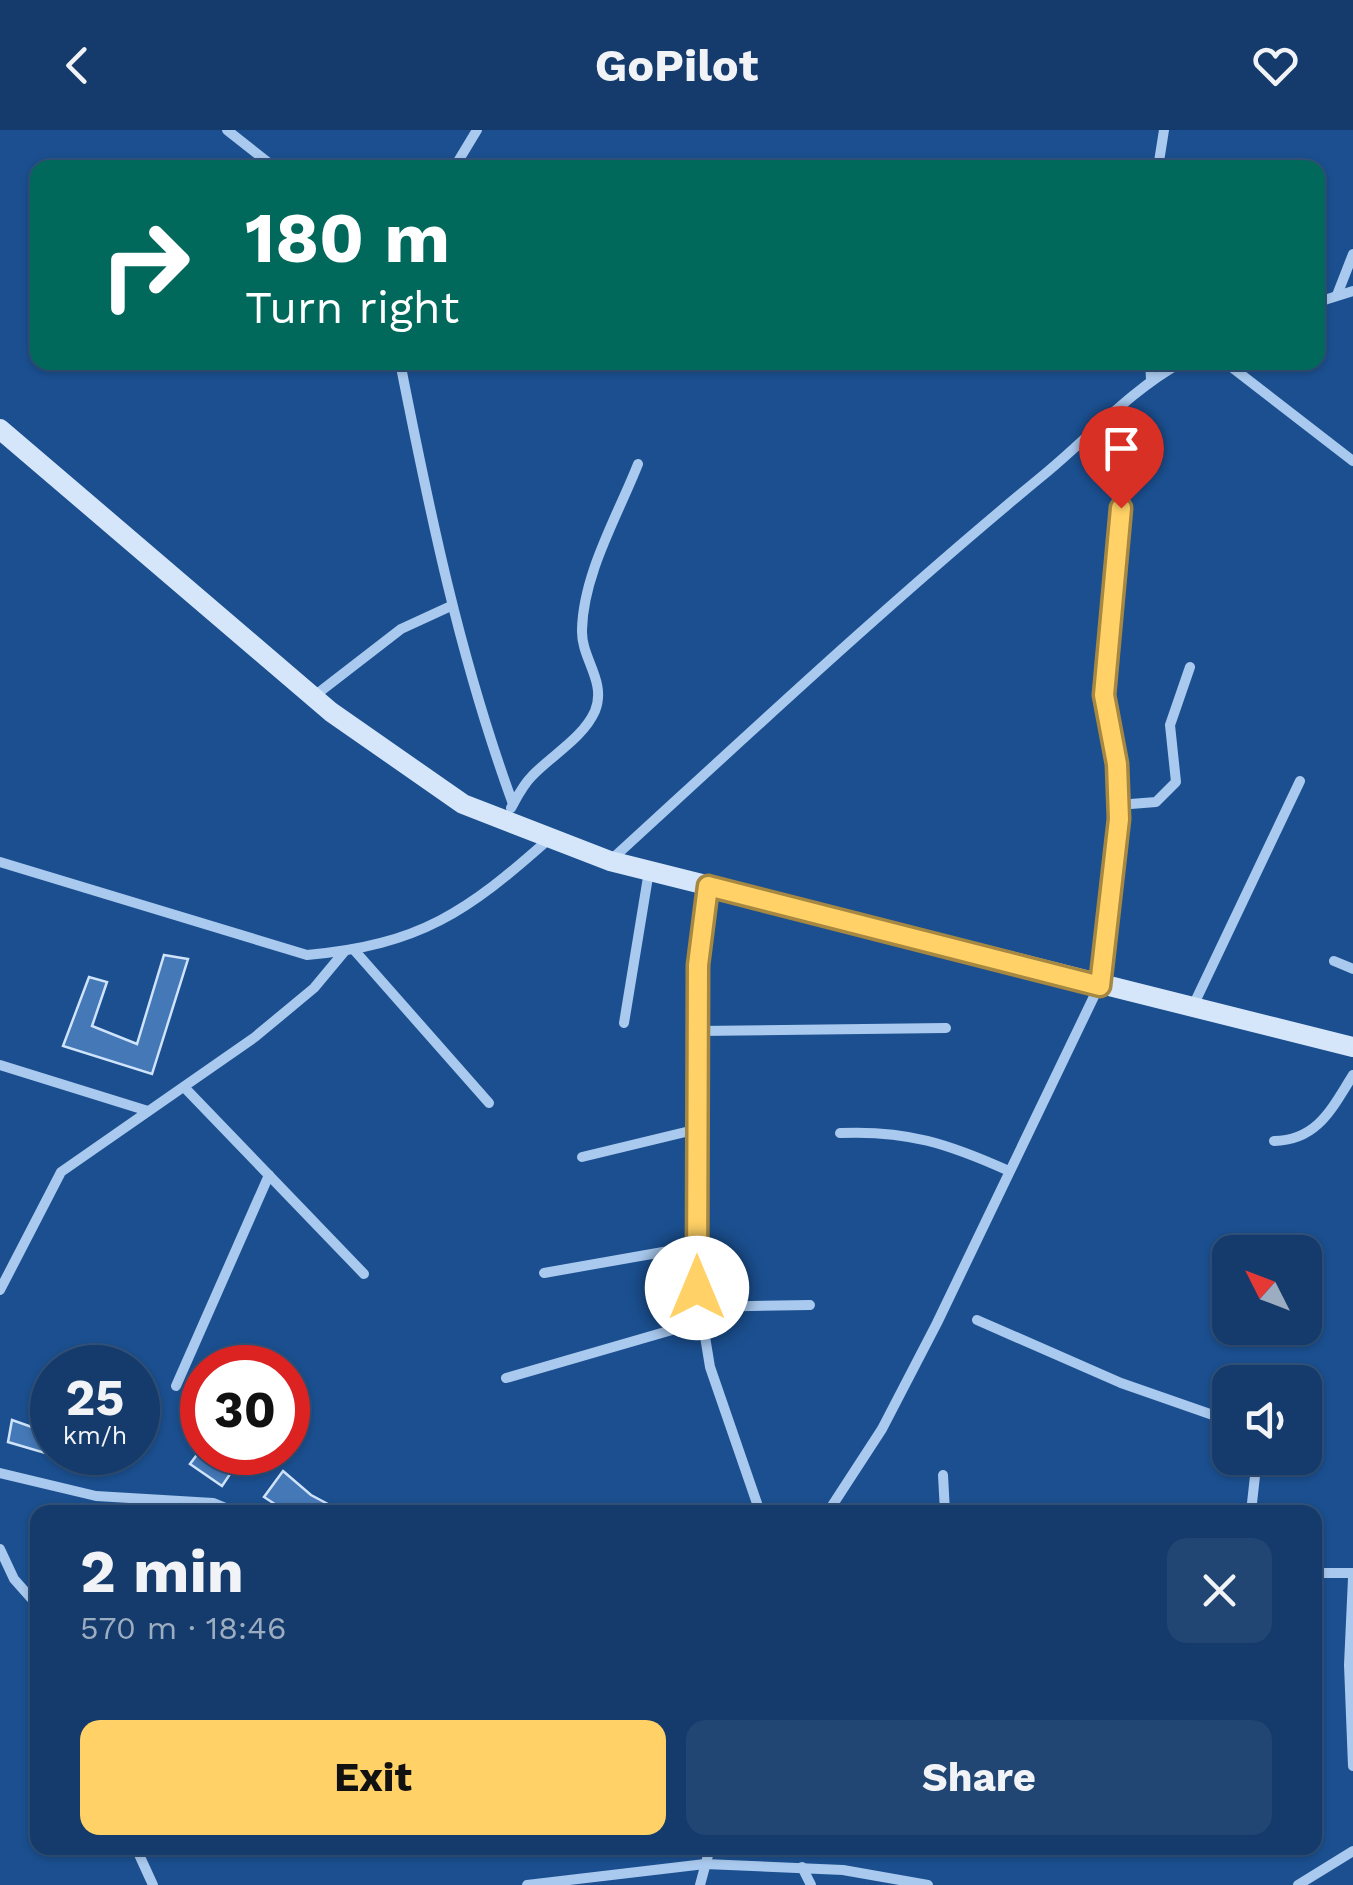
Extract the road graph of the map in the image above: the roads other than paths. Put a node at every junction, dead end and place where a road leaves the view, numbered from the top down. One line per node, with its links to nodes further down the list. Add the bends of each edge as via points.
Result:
1 (227, 130): 4 (street)
2 (477, 130): 5 (street)
3 (1164, 130): 6 (street)
4 (265, 160)
5 (459, 160)
6 (1159, 160)
7 (1353, 254): 9 (street)
8 (1353, 291): 9 (street)
9 (1337, 294): 10 (street)
10 (1325, 299)
11 (402, 370): 20 (street)
12 (1150, 370): 15 (street)
13 (1167, 370): 15 (street)
14 (1235, 370): 18 (street)
15 (1151, 379): 17 (street)
16 (0, 429): 22 (main road)
17 (1099, 430): 24 (street, via 1121,508 1104,695); 27 (street, via 917,579)
18 (1353, 461)
19 (638, 464): 25 (street, via 588,592 582,630 598,686 596,709 582,731 528,779)
20 (451, 606): 22 (street, via 401,629); 25 (street)
21 (1190, 666): 24 (street, via 1170,726 1176,782 1156,802)
22 (313, 697): 25 (main road, via 463,804)
23 (1300, 781): 35 (street)
24 (1118, 805): 34 (street)
25 (508, 813): 26 (main road)
26 (549, 839): 27 (main road); 31 (street, via 484,897 427,930)
27 (610, 861): 29 (main road)
28 (0, 862): 31 (street, via 307,955)
29 (649, 871): 30 (main road); 36 (street)
30 (708, 886): 34 (main road); 38 (street)
31 (350, 952): 42 (street, via 314,988); 43 (street)
32 (1334, 961): 33 (street)
33 (1353, 969)
34 (1100, 986): 35 (main road); 49 (street)
35 (1192, 1008): 39 (main road)
36 (624, 1023)
37 (946, 1028): 38 (street)
38 (698, 1031): 45 (street)
39 (1353, 1047)
40 (0, 1065): 44 (street)
41 (1353, 1074): 47 (street, via 1324,1120 1295,1140)
42 (184, 1087): 44 (street); 50 (street)
43 (489, 1103)
44 (148, 1112): 54 (street, via 62,1172)
45 (698, 1129): 48 (street); 51 (street)
46 (840, 1133): 49 (street, via 926,1138)
47 (1274, 1141)
48 (582, 1157)
49 (1009, 1172): 67 (street, via 882,1429)
50 (269, 1175): 53 (street); 60 (street)
51 (697, 1246): 52 (street); 56 (street)
52 (544, 1272)
53 (364, 1274)
54 (0, 1290)
55 (810, 1305): 56 (street)
56 (700, 1306): 58 (street)
57 (978, 1320): 61 (street, via 1137,1390)
58 (702, 1321): 59 (street); 66 (street, via 710,1368)
59 (506, 1378)
60 (176, 1386)
61 (1212, 1415)
62 (0, 1473): 65 (street, via 96,1496)
63 (1255, 1475): 69 (street)
64 (943, 1476): 68 (street)
65 (216, 1505)
66 (758, 1505)
67 (833, 1505)
68 (945, 1505)
69 (1252, 1505)
70 (0, 1549): 73 (street)
71 (1322, 1573): 72 (street)
72 (1353, 1575): 74 (street)
73 (30, 1597)
74 (1353, 1766)
75 (1353, 1851): 85 (street)
76 (139, 1855): 80 (street)
77 (707, 1855): 78 (street)
78 (704, 1864): 79 (street); 81 (street); 82 (street)
79 (802, 1867): 83 (street); 84 (street)
80 (153, 1885)
81 (527, 1885)
82 (700, 1885)
83 (811, 1885)
84 (928, 1885)
85 (1298, 1885)

